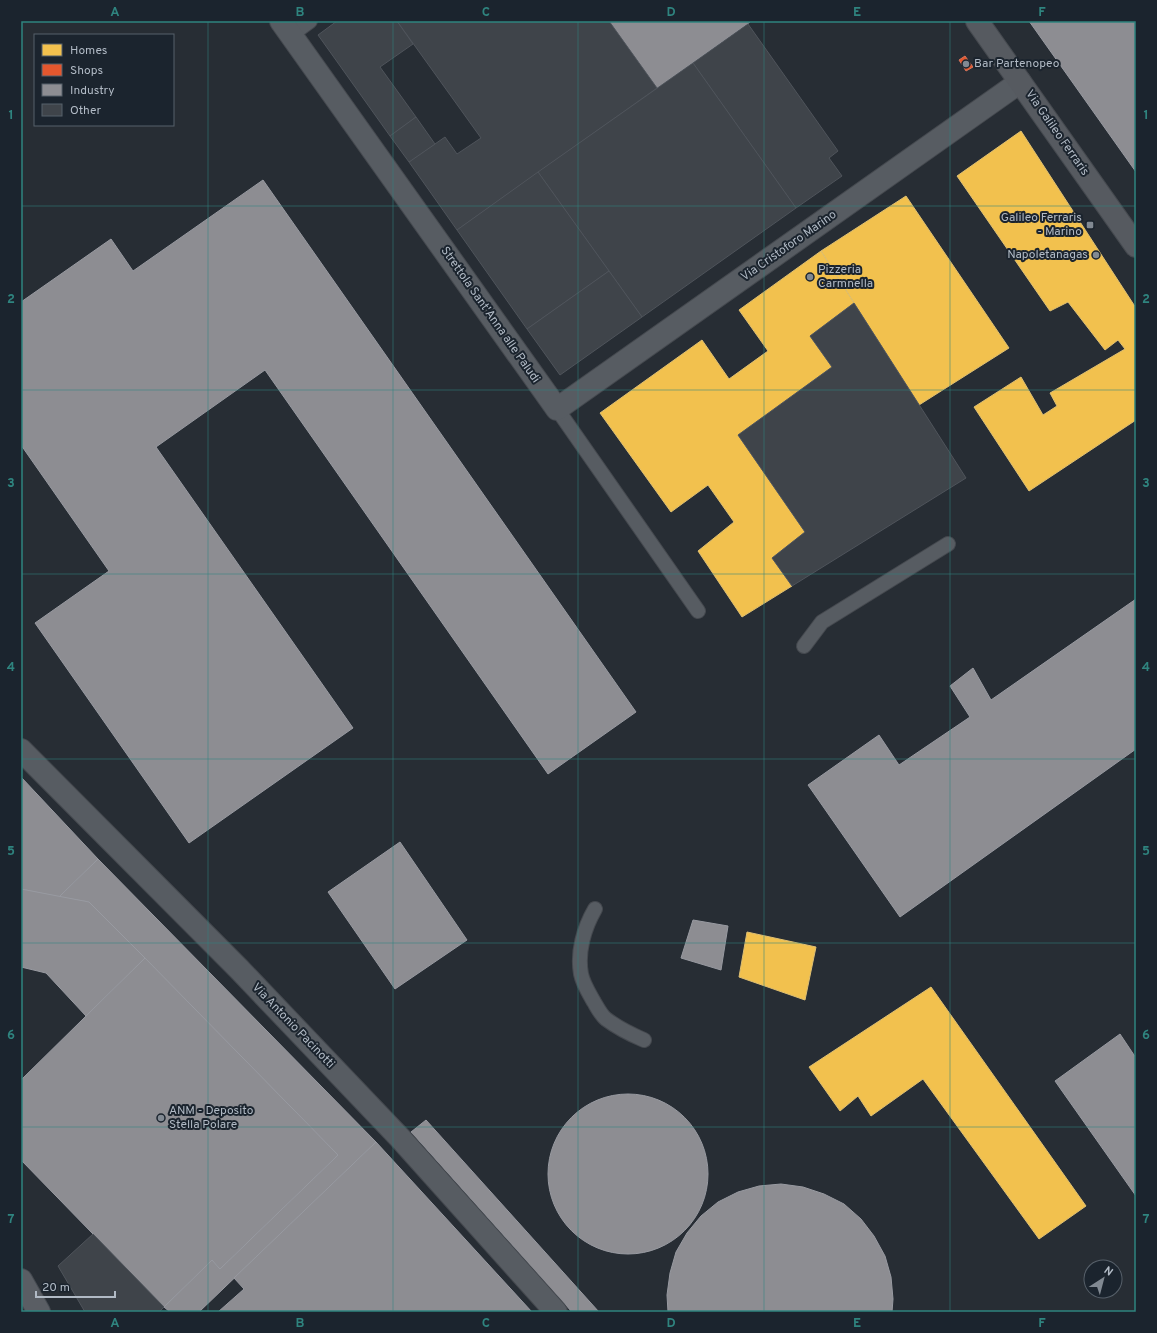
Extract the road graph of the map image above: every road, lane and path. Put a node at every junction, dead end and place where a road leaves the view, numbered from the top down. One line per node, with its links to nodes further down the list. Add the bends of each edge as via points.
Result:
1 (310, 21): 3 (lane)
2 (977, 21): 4 (main road, Via Galileo Ferraris)
3 (286, 28): 6 (street, Strettola Sant'Anna alle Paludi)
4 (1020, 82): 5 (main road, Via Galileo Ferraris); 6 (street, Via Cristoforo Marino)
5 (1136, 246)
6 (557, 409): 8 (lane, Strettola Sant'Anna alle Paludi)
7 (948, 544): 9 (lane, via 822,622)
8 (698, 611)
9 (804, 646)
10 (21, 750): 15 (street, Via Antonio Pacinotti, via 239,969 395,1132)
11 (595, 909): 12 (lane, via 583,939 581,974 586,988 605,1018 621,1030)
12 (644, 1040)
13 (21, 1280): 14 (main road)
14 (39, 1312)
15 (556, 1312)

